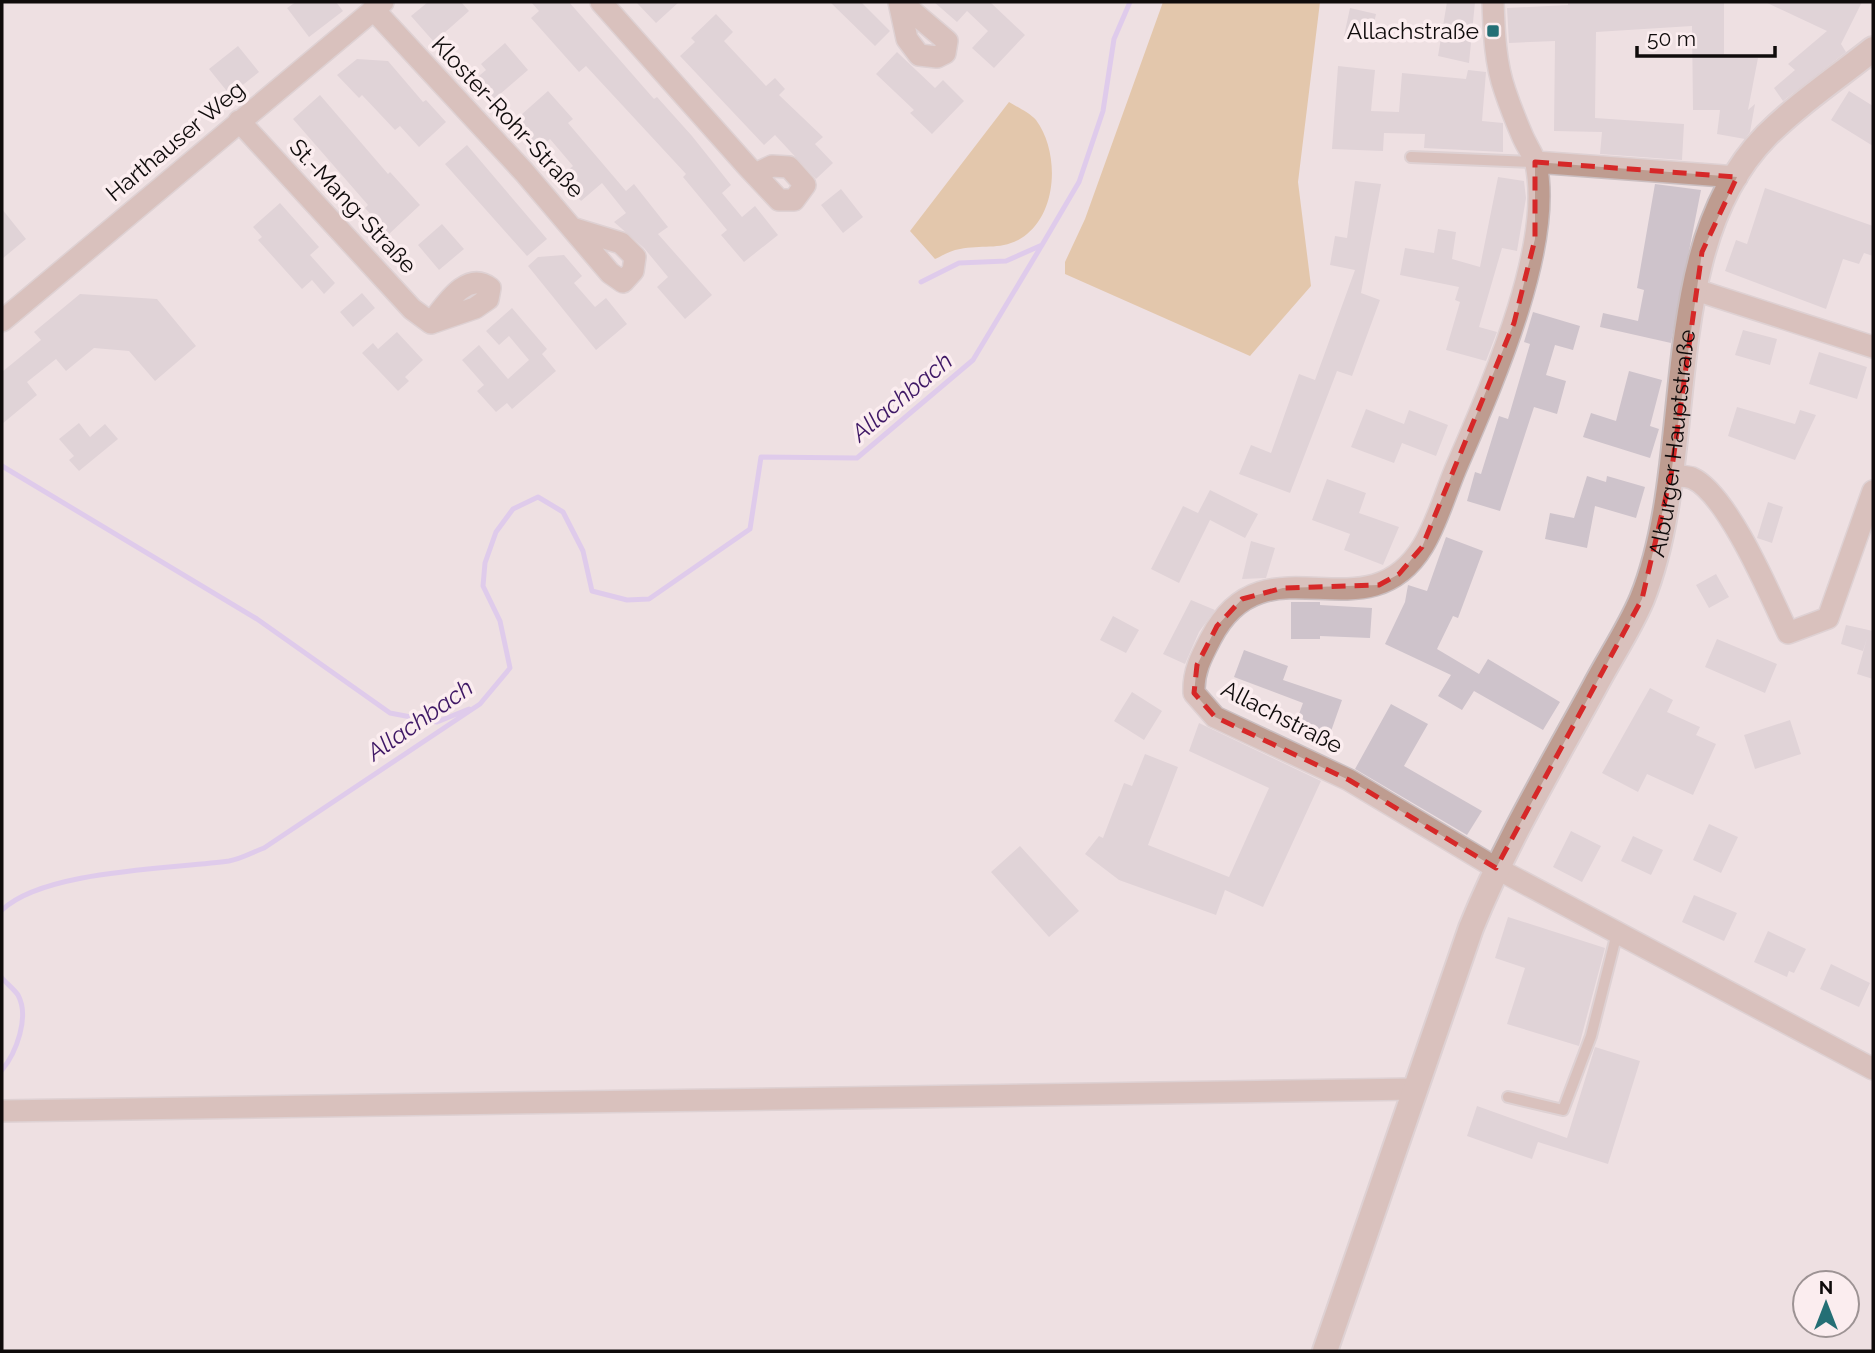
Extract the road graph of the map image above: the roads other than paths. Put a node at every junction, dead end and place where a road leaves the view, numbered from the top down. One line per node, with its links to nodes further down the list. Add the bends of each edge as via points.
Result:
1 (601, 2): 8 (street)
2 (1493, 2): 7 (street, Allachstraße, via 1503,87)
3 (378, 6): 5 (street, Harthauser Weg); 10 (street, Kloster-Rohr-Straße)
4 (1873, 49): 9 (street, Alburger Hauptstraße, via 1766,136)
5 (239, 121): 12 (street, Harthauser Weg); 13 (street, St.-Mang-Straße, via 412,309)
6 (1411, 157): 7 (lane)
7 (1535, 162): 9 (street); 17 (street, Allachstraße, via 1535,239 1514,323 1499,369 1422,547 1399,574 1379,585 1355,590 1283,588 1242,598 1217,626 1193,680 1194,693 1215,717 1349,780)
8 (755, 174)
9 (1737, 177): 11 (street, Alburger Hauptstraße, via 1710,225)
10 (575, 229)
11 (1696, 290): 14 (street); 15 (street, Alburger Hauptstraße)
12 (2, 321)
13 (431, 323)
14 (1873, 347)
15 (1671, 475): 16 (street, via 1693,478 1719,503 1751,554 1788,634 1828,618); 17 (street, Alburger Hauptstraße, via 1642,599)
16 (1873, 491)
17 (1496, 868): 18 (street); 20 (street, Alburger Hauptstraße)
18 (1617, 933): 19 (street); 21 (lane, via 1591,1036 1563,1110)
19 (1873, 1069)
20 (1414, 1089): 22 (street); 23 (street, Alburger Hauptstraße)
21 (1508, 1097)
22 (5, 1111)
23 (1325, 1351)

